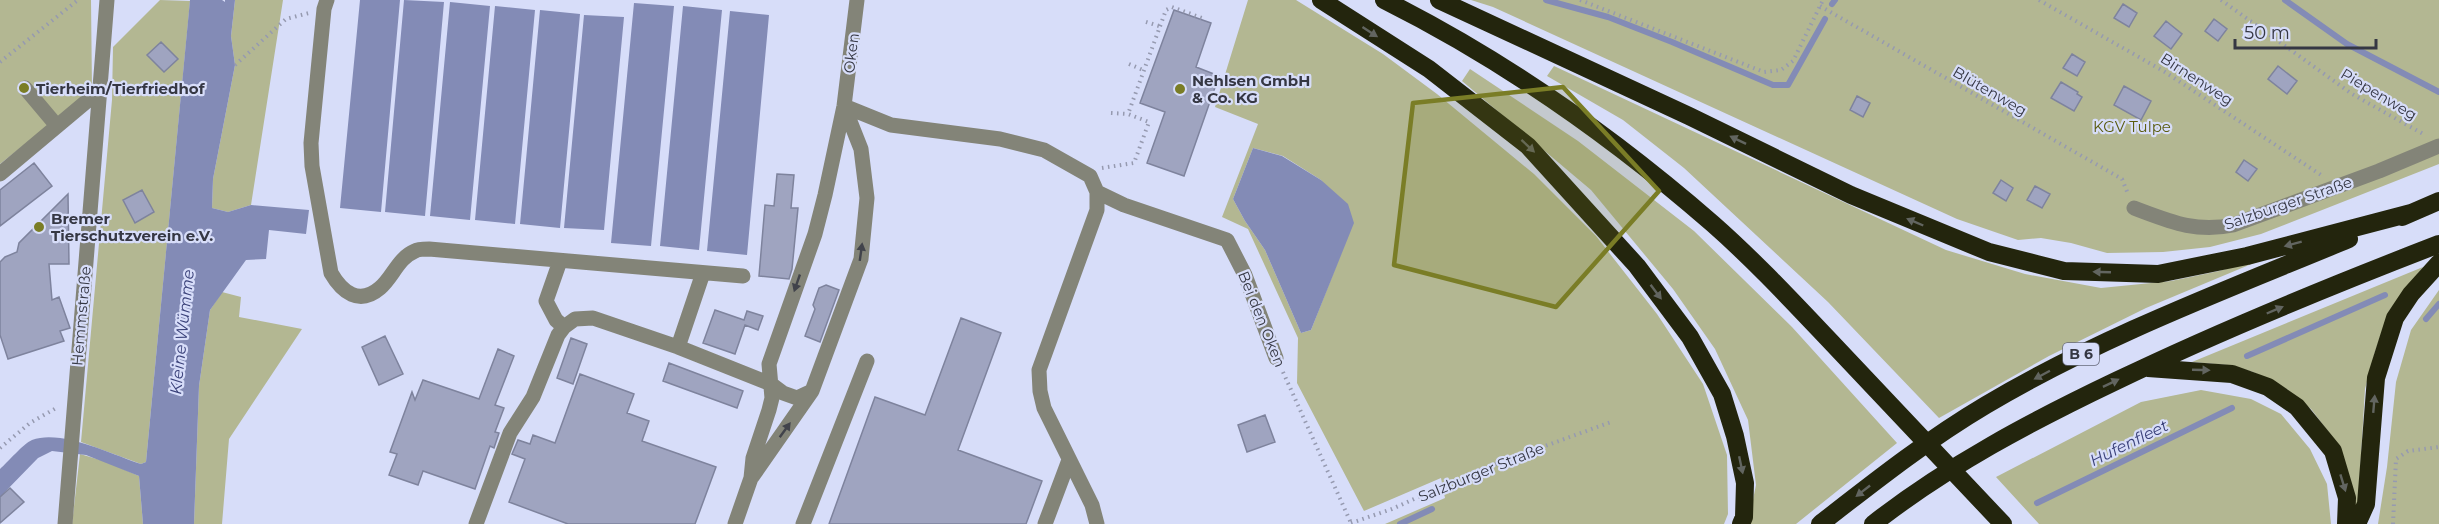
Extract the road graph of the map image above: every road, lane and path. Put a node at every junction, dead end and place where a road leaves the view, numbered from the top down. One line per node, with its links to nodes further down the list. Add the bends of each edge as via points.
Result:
1 (78, 0): 16 (path)
2 (107, 0): 21 (street, Hemmstraße)
3 (857, 0): 22 (street, Oken)
4 (1321, 0): 59 (highway, one-way to 59, via 1429,69 1528,146 1637,266 1690,337 1722,394 1745,483)
5 (1384, 0): 62 (highway, via 1523,79 1645,167 1715,226)
6 (1439, 0): 33 (highway, one-way to 6, via 2247,256 2158,274 2064,270 1989,252 1851,195)
7 (1580, 0): 12 (path, via 1764,72 1780,70 1792,61)
8 (1823, 0): 12 (path)
9 (2039, 0): 29 (path, Birnenweg, via 2164,72)
10 (2221, 0): 26 (path, Piepenweg, via 2352,94)
11 (325, 4): 18 (path, via 286,19); 35 (street, via 312,166 329,265 340,289 354,296 380,288 396,265 415,250)
12 (1820, 6): 32 (path, Blütenweg, via 2121,179)
13 (1203, 18): 15 (path, via 1172,8 1166,10)
14 (1146, 22): 15 (path)
15 (1159, 26): 19 (path)
16 (0, 62)
17 (1129, 64): 19 (path)
18 (235, 66)
19 (1143, 70): 24 (path)
20 (25, 88): 25 (street)
21 (99, 91): 25 (street); 46 (street, Hemmstraße)
22 (844, 106): 28 (street, via 891,126 1000,139 1044,150); 44 (street, Oken, one-way to 44, via 815,234 769,363); 45 (street, one-way to 22, via 861,259 867,198 861,149)
23 (1111, 113): 24 (path)
24 (1128, 114): 28 (path, via 1149,122 1134,163 1097,168)
25 (57, 126): 27 (street)
26 (2435, 142): 29 (street, Salzburger Straße, via 2379,171)
27 (0, 174)
28 (1090, 176): 30 (street)
29 (2337, 186): 32 (street, Salzburger Straße, via 2233,225 2212,229 2177,225)
30 (1097, 192): 41 (street, Bei den Oken, via 1227,240 1245,275); 50 (street, via 1096,210 1040,370 1044,408)
31 (2439, 201): 33 (highway, B 6)
32 (2134, 208)
33 (2411, 213): 60 (highway, B 6, one-way to 60, via 2081,354 1987,405 1905,457)
34 (2439, 244): 43 (highway, B 6, one-way to 34)
35 (560, 261): 37 (street); 39 (street, via 546,301)
36 (2439, 263): 64 (highway, one-way to 36, via 2366,504 2376,378 2395,318)
37 (703, 273): 38 (street); 40 (street)
38 (743, 276)
39 (564, 327): 40 (street, via 575,319 593,318); 53 (street, via 533,397 510,433)
40 (678, 347): 44 (street)
41 (1276, 358): 58 (path, Bei den Oken)
42 (867, 361): 55 (street)
43 (2143, 368): 61 (highway, B 6, one-way to 43, via 2038,418); 63 (highway, one-way to 63, via 2232,374 2268,387 2297,407 2333,451 2347,498)
44 (771, 384): 45 (street, via 797,398); 51 (street, Oken, via 770,410 753,458)
45 (813, 391): 51 (street, one-way to 45)
46 (74, 398): 49 (path, via 30,423); 52 (street, Hemmstraße)
47 (1611, 422): 58 (path, Salzburger Straße, via 1471,473)
48 (2439, 447): 65 (path, via 2408,451 2396,459)
49 (0, 448)
50 (1069, 460): 56 (street); 57 (street, via 1092,505)
51 (751, 478): 54 (street)
52 (65, 524)
53 (476, 524)
54 (735, 524)
55 (803, 524)
56 (1045, 524)
57 (1097, 524)
58 (1350, 524)
59 (1741, 524)
60 (1820, 524)
61 (1874, 524)
62 (2003, 524)
63 (2346, 524)
64 (2357, 524)
65 (2393, 524)

